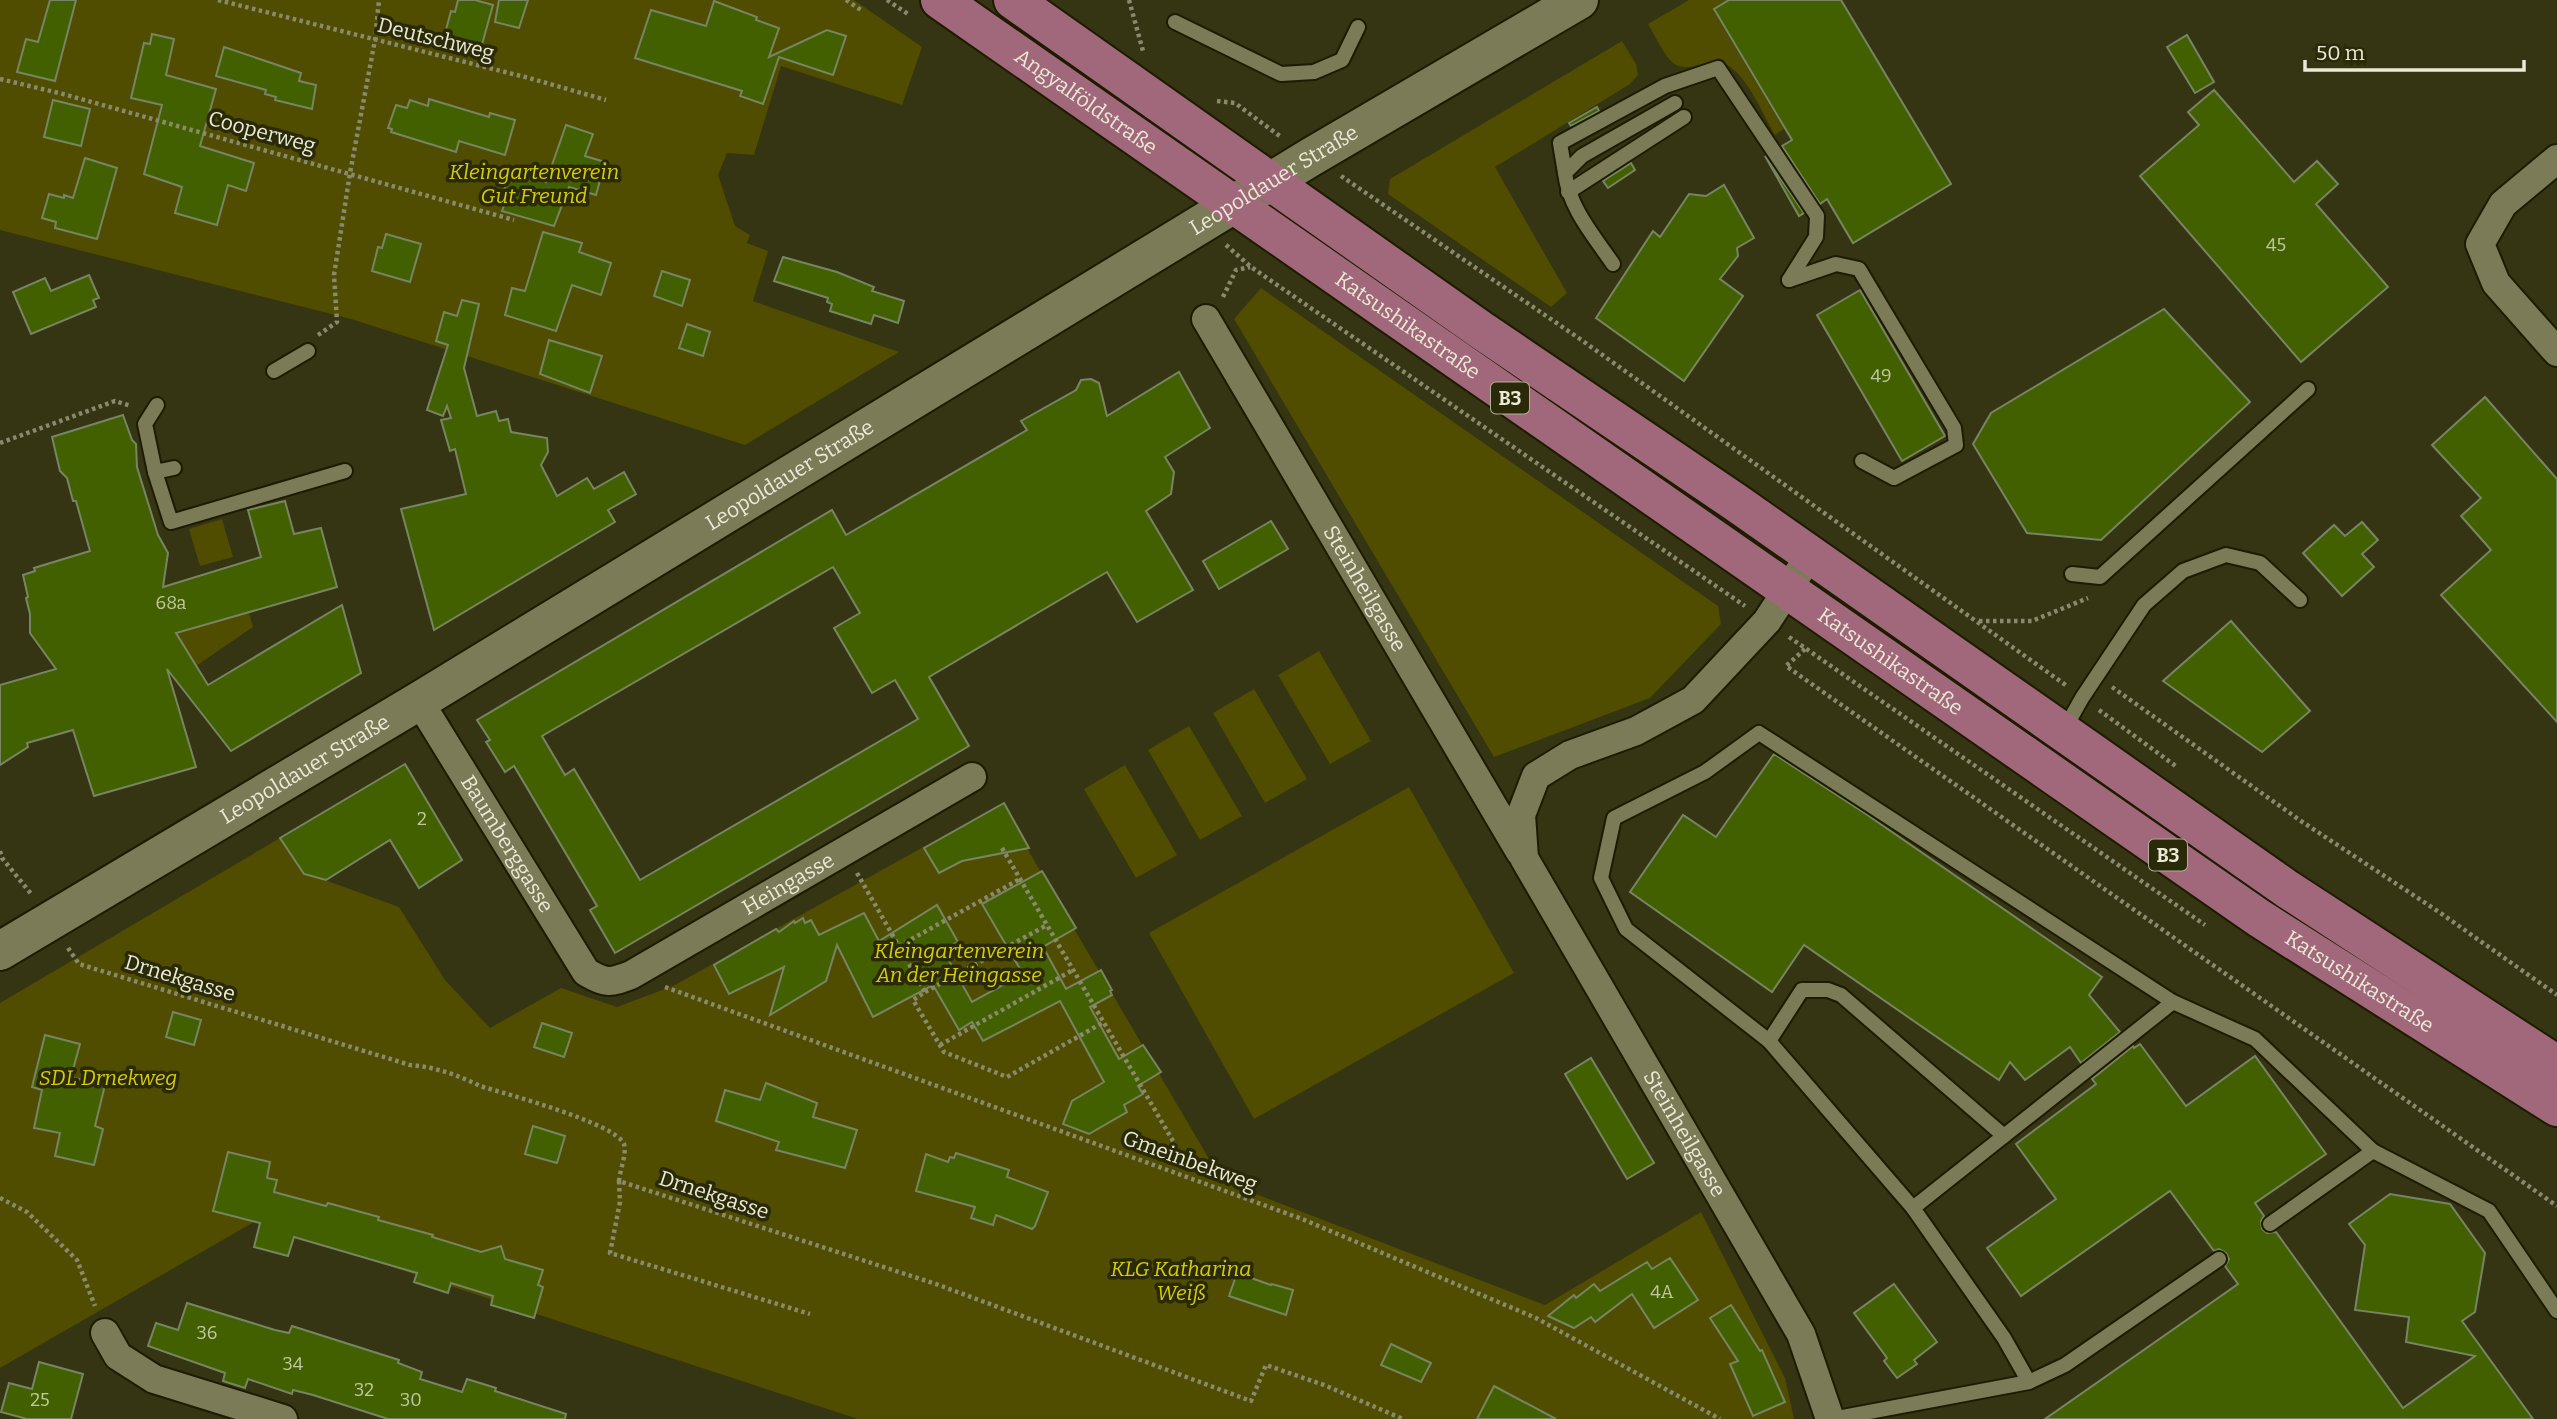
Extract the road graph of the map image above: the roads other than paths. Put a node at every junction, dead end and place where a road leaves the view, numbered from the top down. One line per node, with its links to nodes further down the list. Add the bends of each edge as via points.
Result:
1 (940, 0): 12 (main road, Angyalföldstraße / B3)
2 (1013, 0): 10 (main road, Angyalföldstraße / B3)
3 (1579, 0): 10 (main road, Leopoldauer Straße)
4 (1175, 22): 5 (lane, via 1282,74 1314,72 1342,60)
5 (1358, 27)
6 (1675, 103): 9 (lane, via 1582,156)
7 (1684, 117): 11 (lane)
8 (2557, 159): 16 (street, via 2503,204 2480,244 2497,283)
9 (1565, 173): 11 (lane); 20 (lane, via 1560,144 1665,86 1718,68 1817,216 1816,237 1789,280 1836,264 1859,269 1954,428 1956,445 1894,478)
10 (1271, 181): 12 (main road, Leopoldauer Straße); 24 (main road, Katsushikastraße / B3)
11 (1568, 192): 13 (lane)
12 (1233, 204): 27 (main road, Katsushikastraße / B3); 28 (main road, Leopoldauer Straße)
13 (1613, 264)
14 (1206, 319): 31 (street, Steinheilgasse)
15 (308, 351): 17 (lane)
16 (2557, 352)
17 (274, 370)
18 (2308, 388): 25 (lane, via 2100,576)
19 (157, 405): 23 (lane, via 145,424)
20 (1862, 461)
21 (174, 468): 23 (lane)
22 (345, 471): 23 (lane, via 171,522)
23 (155, 472)
24 (1811, 555): 27 (street, Steinheilgasse); 29 (main road, Katsushikastraße / B3)
25 (2072, 574)
26 (2300, 600): 29 (lane, via 2260,563 2226,555 2183,571 2144,605)
27 (1777, 606): 31 (street, Steinheilgasse, via 1693,700 1636,731 1570,755 1536,776 1521,815); 37 (main road, Katsushikastraße / B3)
28 (419, 701): 32 (main road, Leopoldauer Straße); 33 (street, Baumberggasse, via 586,972)
29 (2063, 731): 36 (main road, Katsushikastraße / B3, via 2287,889)
30 (972, 777): 33 (street, Heingasse, via 631,975)
31 (1524, 858): 47 (street, Steinheilgasse, via 1801,1334)
32 (0, 951)
33 (601, 981)
34 (2173, 1002): 35 (lane, via 1759,733 1705,772 1614,818 1601,878 1626,929); 38 (lane); 39 (lane, via 2255,1039)
35 (1769, 1041): 38 (lane, via 1802,990 1841,995); 40 (lane)
36 (2557, 1065)
37 (2557, 1107)
38 (2004, 1136): 40 (lane)
39 (2373, 1151): 41 (lane); 43 (lane, via 2489,1211)
40 (1913, 1208): 45 (lane)
41 (2270, 1224)
42 (2219, 1259): 45 (lane, via 2064,1365)
43 (2557, 1311)
44 (105, 1333): 46 (street, via 118,1356 154,1379)
45 (2029, 1382): 47 (lane)
46 (283, 1419)
47 (1831, 1419)

